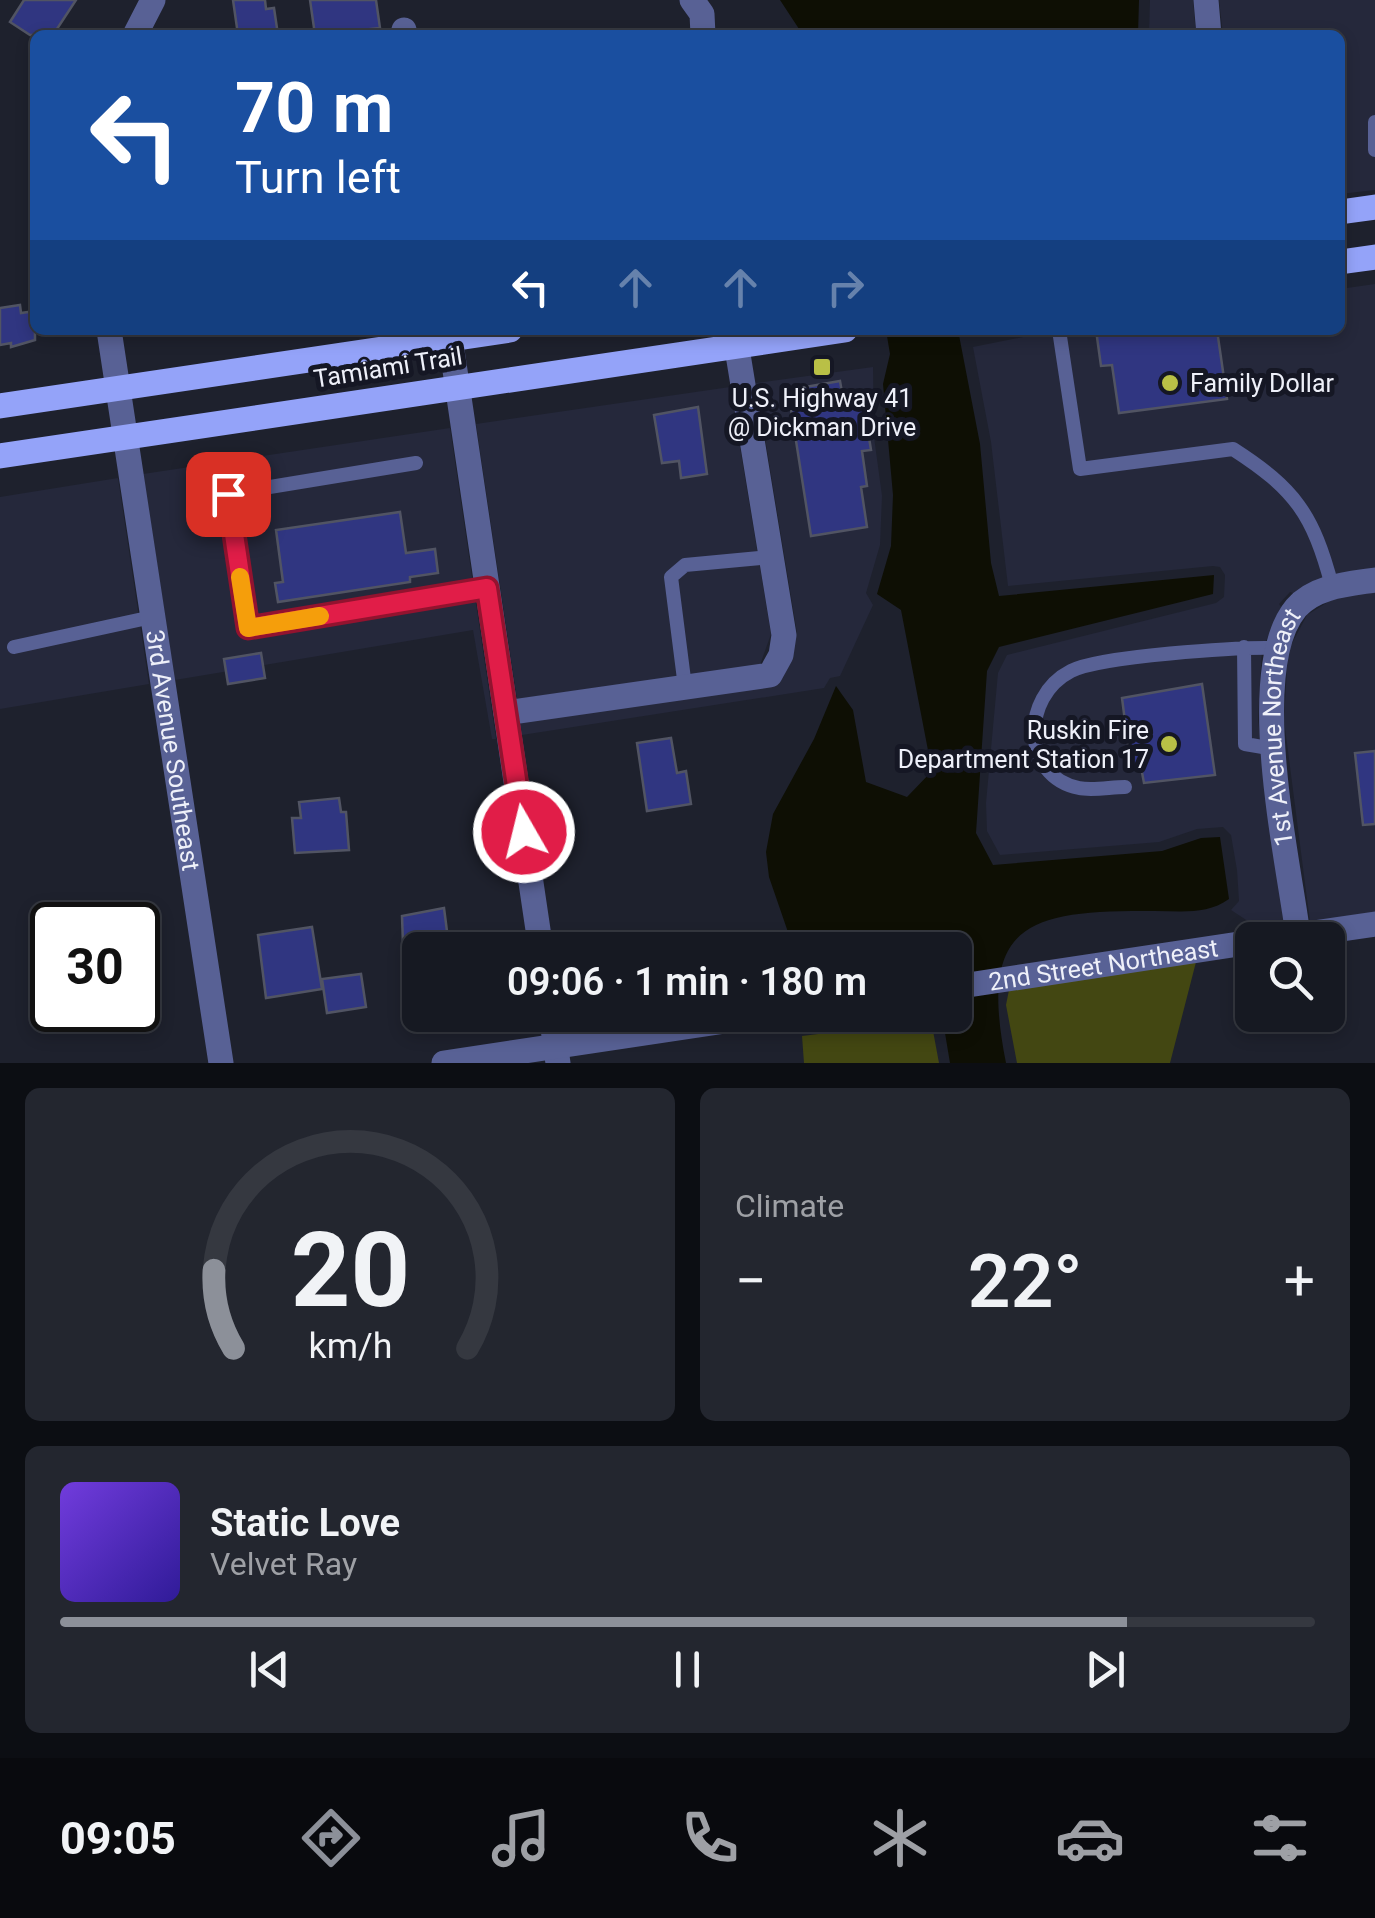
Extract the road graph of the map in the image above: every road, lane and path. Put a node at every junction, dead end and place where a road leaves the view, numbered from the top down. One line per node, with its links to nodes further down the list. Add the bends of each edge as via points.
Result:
1 (153, 0): 4 (street)
2 (692, 0): 5 (street)
3 (1206, 0): 6 (street)
4 (137, 30)
5 (703, 30)
6 (1209, 30)
7 (1375, 122): 8 (lane)
8 (1375, 150)
9 (1375, 207): 10 (main road)
10 (1345, 211)
11 (1375, 257): 12 (main road)
12 (1345, 261)
13 (110, 335): 19 (street, 3rd Avenue Southeast)
14 (449, 335): 18 (street); 19 (main road, Tamiami Trail)
15 (779, 335): 17 (main road, Tamiami Trail)
16 (1059, 335): 26 (lane, via 1080,469 1233,448 1280,479 1319,537)
17 (735, 338): 18 (main road, Tamiami Trail); 24 (street)
18 (457, 387): 21 (main road, Tamiami Trail); 27 (street)
19 (117, 389): 20 (main road, Tamiami Trail); 21 (street, 3rd Avenue Southeast)
20 (0, 406)
21 (125, 437): 22 (main road, Tamiami Trail); 28 (street, 3rd Avenue Southeast)
22 (0, 456)
23 (416, 463): 27 (lane, via 228,494 248,628)
24 (771, 557): 32 (street, via 784,635 782,656 770,675); 32 (lane, via 685,565 670,577)
25 (1375, 580): 26 (street, 1st Avenue Northeast)
26 (1332, 586): 31 (street, 1st Avenue Northeast, via 1297,607)
27 (487, 588): 33 (street)
28 (152, 617): 29 (lane); 44 (street, 3rd Avenue Southeast)
29 (14, 648)
30 (1244, 648): 31 (lane); 34 (lane, via 1245,744); 35 (lane, via 1075,668 1051,682 1034,711 1032,734 1052,774 1078,788)
31 (1276, 648): 34 (street, 1st Avenue Northeast)
32 (685, 687): 33 (street)
33 (506, 713): 39 (street)
34 (1274, 749): 36 (street, 1st Avenue Northeast)
35 (1124, 786)
36 (1296, 922)
37 (1375, 924): 38 (street)
38 (1345, 928)
39 (538, 932)
40 (1235, 945): 41 (street, 2nd Street Northeast)
41 (972, 984)
42 (677, 1032): 43 (street)
43 (557, 1055): 45 (street)
44 (221, 1063)
45 (444, 1063)

